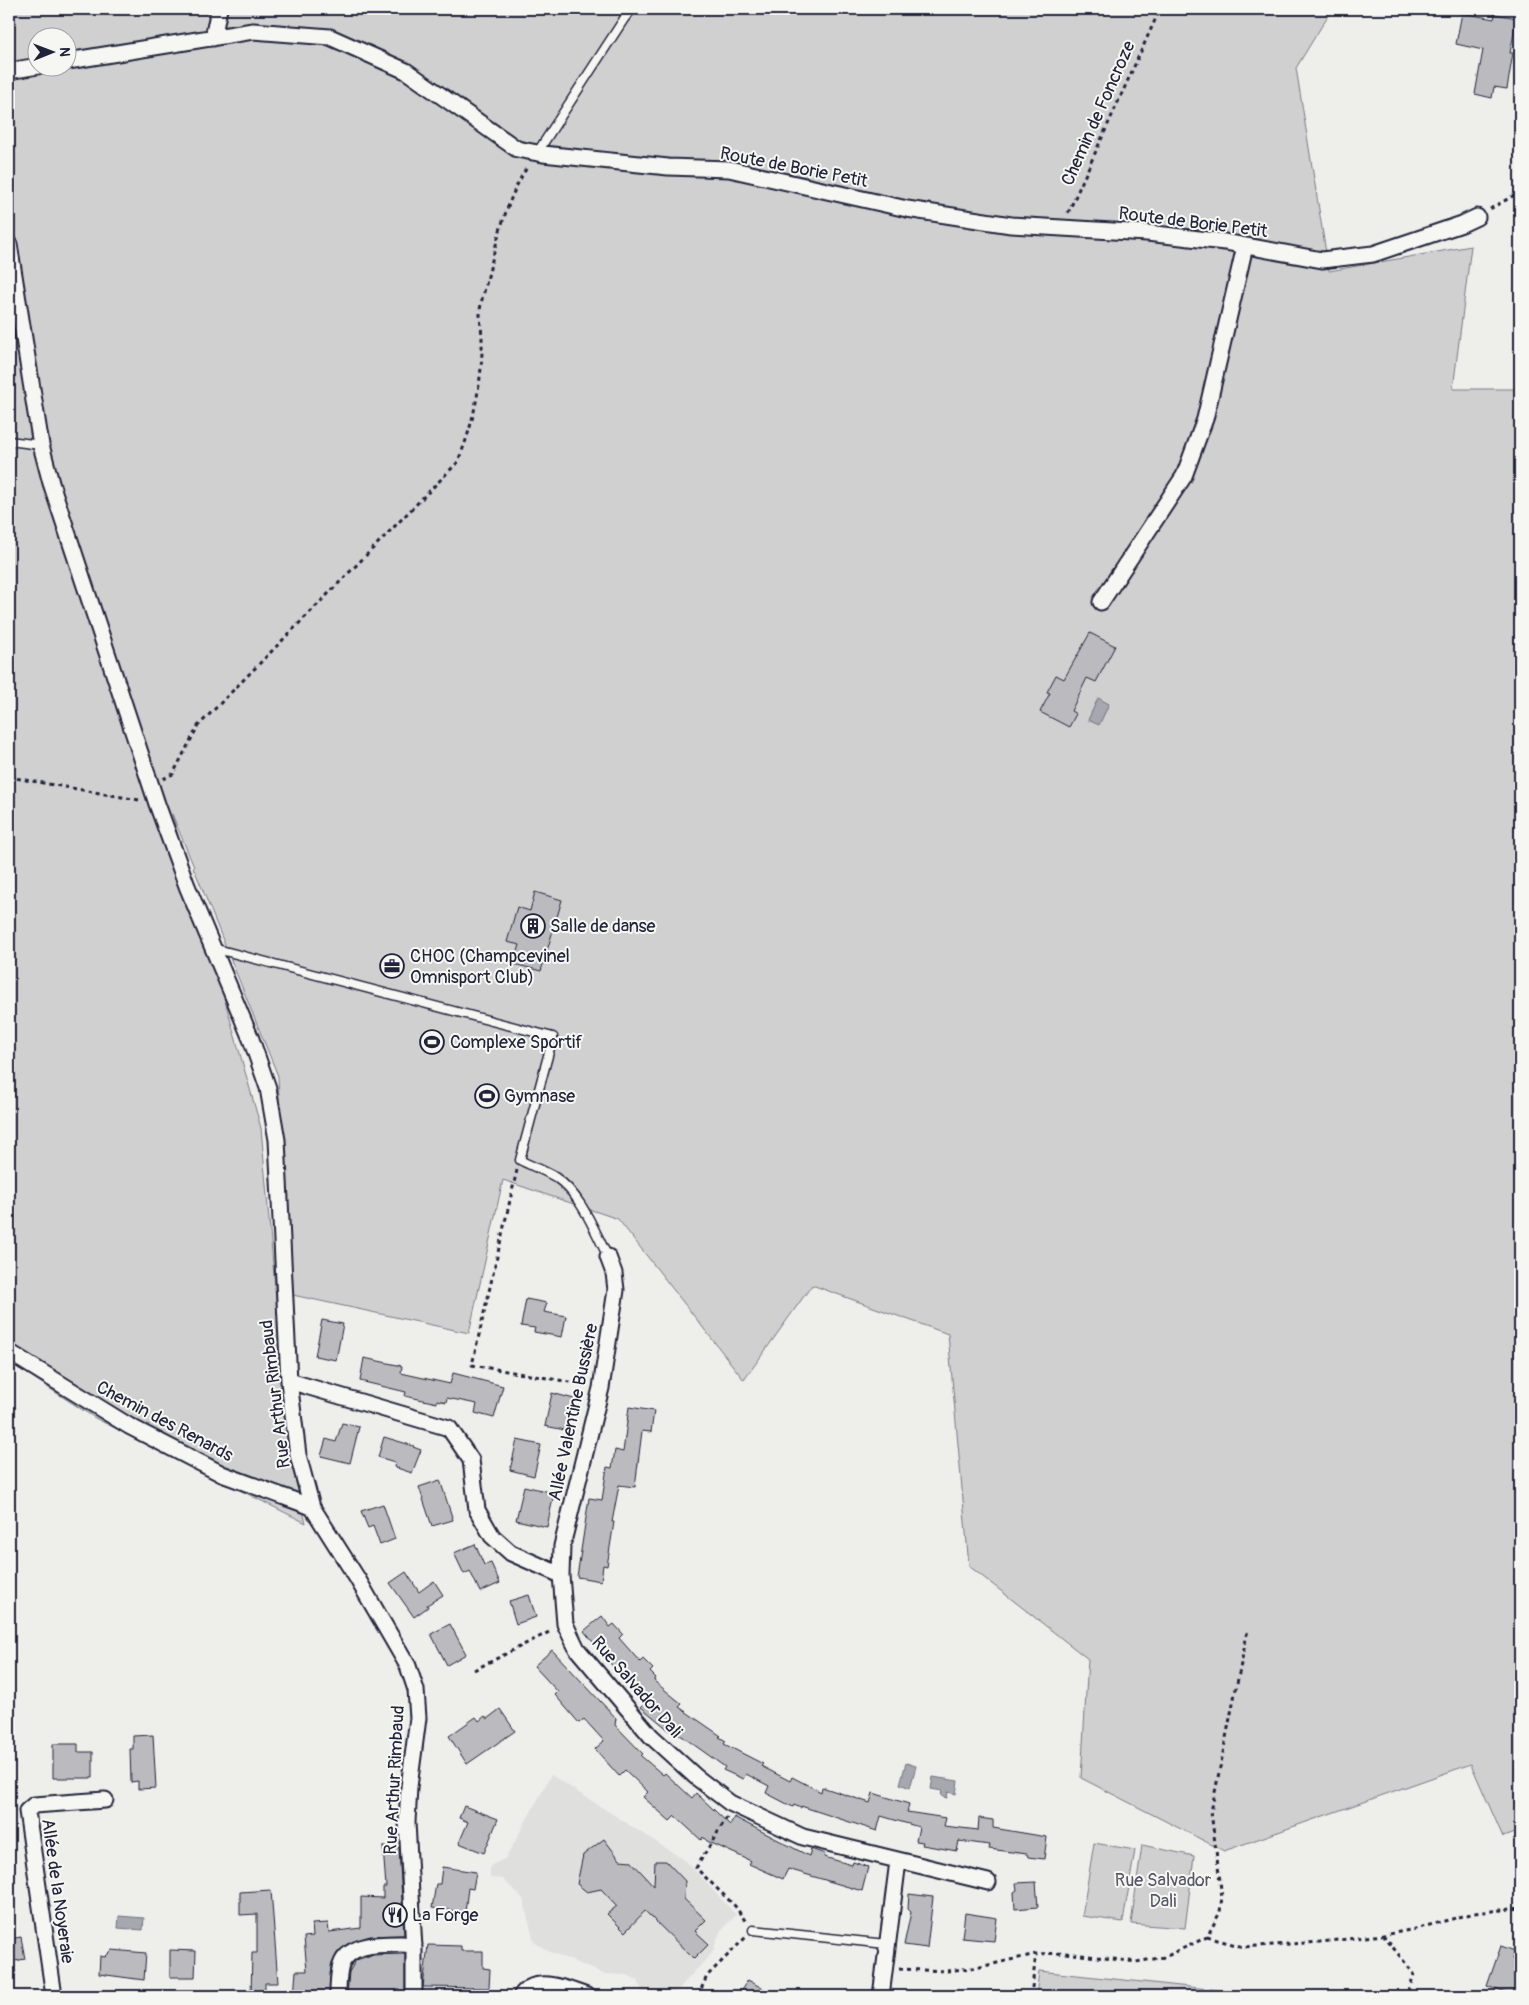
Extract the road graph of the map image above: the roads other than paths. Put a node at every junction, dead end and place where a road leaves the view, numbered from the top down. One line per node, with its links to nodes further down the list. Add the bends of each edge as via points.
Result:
1 (219, 9): 3 (street)
2 (632, 9): 7 (lane)
3 (213, 38): 4 (street, Route de Borie Petit); 7 (street, Route de Borie Petit, via 253,31 330,37 406,71 518,149)
4 (78, 59)
5 (28, 68): 6 (street)
6 (9, 71)
7 (537, 152): 10 (street, Route de Borie Petit, via 668,167 729,169 907,210 1012,225 1148,233)
8 (1477, 217): 10 (street, Route de Borie Petit, via 1373,254 1322,260)
9 (9, 244): 12 (street, Rue Arthur Rimbaud)
10 (1245, 246): 13 (street, via 1205,419 1184,476)
11 (9, 441): 12 (lane)
12 (41, 445): 14 (street, Rue Arthur Rimbaud, via 157,804)
13 (1101, 602)
14 (213, 948): 15 (lane, via 553,1038 520,1160 555,1177 570,1190); 17 (street, Rue Arthur Rimbaud, via 268,1088 275,1131)
15 (608, 1257): 19 (street, Allée Valentine Bussière, via 616,1290 601,1388 562,1546)
16 (9, 1352): 18 (street, Chemin des Renards, via 129,1426 222,1474)
17 (289, 1381): 18 (street, Rue Arthur Rimbaud, via 298,1455); 19 (street, via 449,1428 471,1460 477,1510 492,1536 511,1553)
18 (312, 1507): 24 (street, Rue Arthur Rimbaud, via 408,1666 416,1690 418,1718 407,1822)
19 (561, 1575): 21 (street, Rue Salvador Dali, via 565,1624 577,1649 651,1736 696,1777 730,1803 803,1837)
20 (105, 1800): 26 (street, Allée de la Noyeraie, via 34,1805 27,1811)
21 (898, 1861): 22 (street, Rue Salvador Dali); 25 (street)
22 (988, 1882)
23 (753, 1930): 25 (lane)
24 (414, 1944): 27 (street, via 361,1947 352,1951 340,1967); 28 (street, Rue Arthur Rimbaud)
25 (886, 1944): 31 (street)
26 (54, 1996)
27 (338, 1996)
28 (414, 1996)
29 (521, 1996): 30 (street, via 537,1986 554,1985)
30 (587, 1996)
31 (881, 1996)

